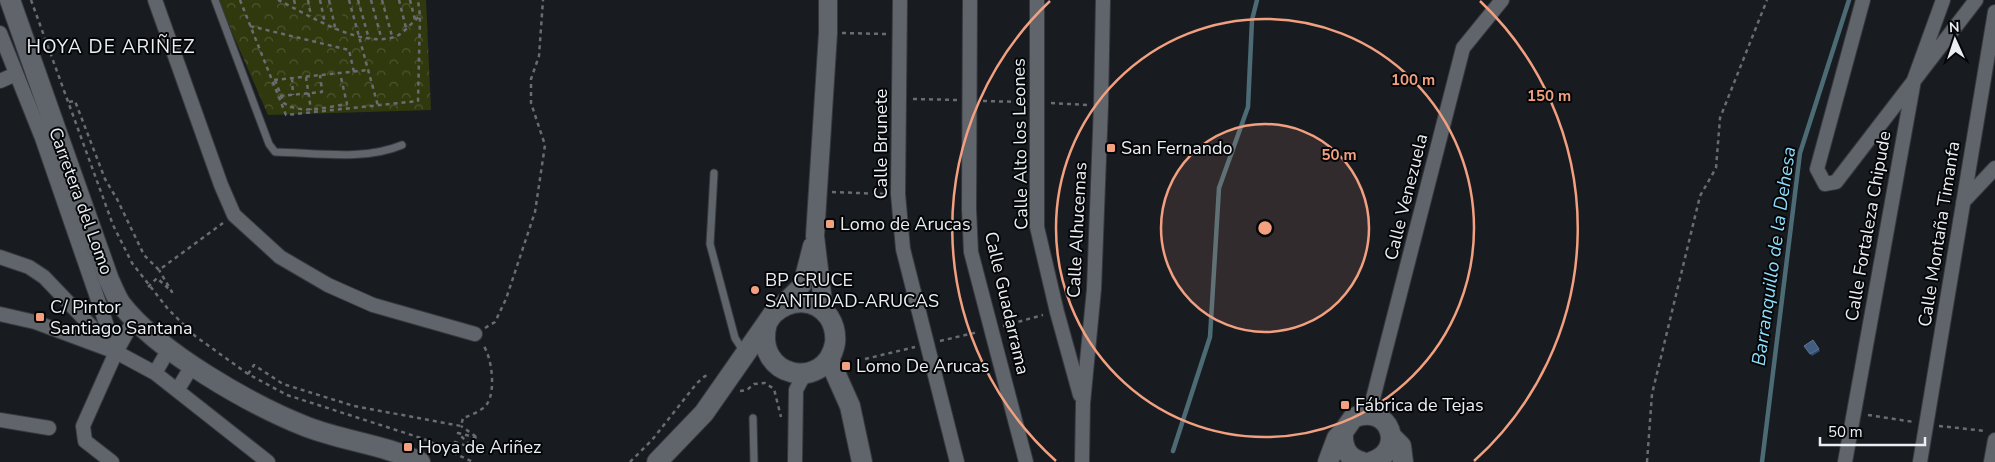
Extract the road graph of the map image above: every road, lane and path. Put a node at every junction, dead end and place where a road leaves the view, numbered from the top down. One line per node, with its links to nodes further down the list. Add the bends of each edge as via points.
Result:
1 (10, 0): 81 (main road, Carretera del Lomo, via 109,280 121,303)
2 (31, 0): 62 (path)
3 (154, 0): 73 (street)
4 (214, 0): 67 (lane, via 269,144 275,152 367,154 384,153)
5 (240, 0): 37 (path)
6 (278, 0): 30 (path)
7 (286, 0): 30 (path)
8 (294, 0): 31 (path)
9 (308, 0): 33 (path)
10 (320, 0): 36 (path)
11 (329, 0): 38 (path)
12 (349, 0): 44 (path)
13 (358, 0): 46 (path)
14 (371, 0): 45 (path)
15 (382, 0): 43 (path)
16 (399, 0): 39 (path)
17 (410, 0): 35 (path)
18 (418, 0): 34 (path)
19 (543, 0): 84 (path, via 539,56 531,79 531,103 545,145 536,212 495,322)
20 (828, 0): 41 (street)
21 (900, 0): 42 (street, Calle Brunete)
22 (970, 0): 61 (street, Calle Guadarrama)
23 (1037, 0): 63 (street, Calle Alto los Leones)
24 (1103, 0): 64 (street, Calle Alhucemas)
25 (1502, 0): 98 (street, Calle Venezuela, via 1464,48)
26 (1768, 0): 122 (path, via 1720,118 1716,168 1700,196 1652,394)
27 (1864, 0): 56 (street, via 1817,169 1826,184 1836,182)
28 (1943, 0): 56 (street, Calle Fortaleza Chipude)
29 (1976, 0): 56 (street)
30 (287, 4): 31 (path)
31 (296, 9): 33 (path)
32 (1995, 12): 72 (street, Calle Montaña Timanfa)
33 (311, 16): 36 (path)
34 (420, 16): 35 (path); 65 (path, via 418,101)
35 (415, 20): 39 (path)
36 (324, 23): 38 (path)
37 (250, 26): 48 (path, via 349,50); 55 (path)
38 (335, 27): 44 (path)
39 (406, 28): 43 (path)
40 (0, 33): 50 (street)
41 (828, 33): 42 (path); 70 (street)
42 (900, 34): 60 (street, Calle Brunete)
43 (392, 36): 45 (path)
44 (359, 37): 46 (path); 47 (path)
45 (382, 38): 46 (path)
46 (368, 39)
47 (368, 70): 48 (path); 65 (path)
48 (354, 72): 49 (path)
49 (340, 73): 51 (path); 66 (path, via 347,104)
50 (16, 74): 54 (street); 87 (street, via 72,219)
51 (320, 76): 52 (path); 57 (path, via 322,92)
52 (306, 77): 53 (path); 57 (path)
53 (292, 78): 55 (path); 58 (path)
54 (0, 80)
55 (273, 80): 59 (path)
56 (1914, 80): 123 (street, Calle Fortaleza Chipude)
57 (309, 94): 58 (path); 66 (path)
58 (293, 95): 59 (path)
59 (280, 96): 66 (path, via 291,108); 66 (path, via 286,115)
60 (899, 99): 61 (path); 71 (street, Calle Brunete)
61 (969, 100): 63 (path); 83 (street, Calle Guadarrama, via 971,252)
62 (68, 103): 76 (path, via 75,101 105,180 144,255); 77 (path, via 113,225 132,264)
63 (1037, 103): 64 (path); 79 (street, Calle Alto los Leones, via 1037,227)
64 (1102, 105): 97 (street, Calle Alhucemas, via 1094,289)
65 (378, 106): 66 (path)
66 (311, 110)
67 (402, 145)
68 (1995, 168): 72 (street)
69 (714, 173): 88 (lane, via 710,244 735,338)
70 (817, 191): 71 (path); 74 (street)
71 (898, 194): 85 (street, Calle Brunete, via 903,250)
72 (1963, 202): 124 (street, Calle Montaña Timanfa)
73 (234, 215): 76 (path); 84 (street, via 280,257 328,285 373,305)
74 (814, 236): 78 (street); 82 (street, via 802,285)
75 (0, 257): 87 (street, via 44,277)
76 (159, 270): 77 (path, via 172,292 156,278)
77 (148, 287): 94 (path, via 194,336)
78 (824, 311): 82 (main road, via 814,305 797,302 787,304); 93 (main road, via 835,329 834,350)
79 (1057, 312): 83 (path); 97 (street, Calle Alto los Leones)
80 (0, 314): 87 (street, via 35,322)
81 (135, 318): 86 (main road, Carretera del Lomo); 87 (street)
82 (770, 318): 88 (main road); 91 (main road, via 764,345)
83 (992, 328): 85 (path); 116 (street, Calle Guadarrama)
84 (475, 334): 101 (path, via 487,350 491,395 478,412 463,418)
85 (926, 345): 89 (path); 115 (street, Calle Brunete)
86 (169, 349): 90 (main road, Carretera del Lomo); 92 (street)
87 (116, 352): 92 (street); 107 (street, via 83,426 85,442)
88 (745, 354): 95 (main road)
89 (865, 359)
90 (192, 366): 96 (street); 109 (main road, Carretera del Lomo, via 264,408 308,428)
91 (780, 367): 93 (main road); 95 (main road, via 754,365)
92 (155, 373): 96 (street)
93 (811, 373): 113 (street); 114 (main road, via 844,388)
94 (248, 374): 101 (path, via 254,365 283,384 354,406); 106 (path, via 287,395)
95 (728, 380): 111 (main road, via 704,413)
96 (178, 389): 108 (street, via 201,411)
97 (1083, 403): 117 (street, Calle Alhucemas)
98 (1369, 414): 103 (main road, via 1353,418); 104 (main road, via 1384,421)
99 (753, 418): 112 (lane)
100 (0, 420): 102 (street)
101 (461, 426): 106 (path, via 478,438 458,433 473,448 455,442)
102 (49, 428)
103 (1343, 432): 118 (main road, via 1337,438); 119 (main road, via 1344,448 1349,456)
104 (1391, 436): 120 (main road, via 1387,452); 121 (main road, via 1401,446)
105 (1995, 440): 125 (street)
106 (452, 450): 110 (path)
107 (112, 462)
108 (268, 462)
109 (420, 462)
110 (473, 462)
111 (657, 462)
112 (754, 462)
113 (795, 462)
114 (862, 462)
115 (956, 462)
116 (1026, 462)
117 (1082, 462)
118 (1328, 462)
119 (1362, 462)
120 (1373, 462)
121 (1403, 462)
122 (1647, 462)
123 (1845, 462)
124 (1920, 462)
125 (1991, 462)

